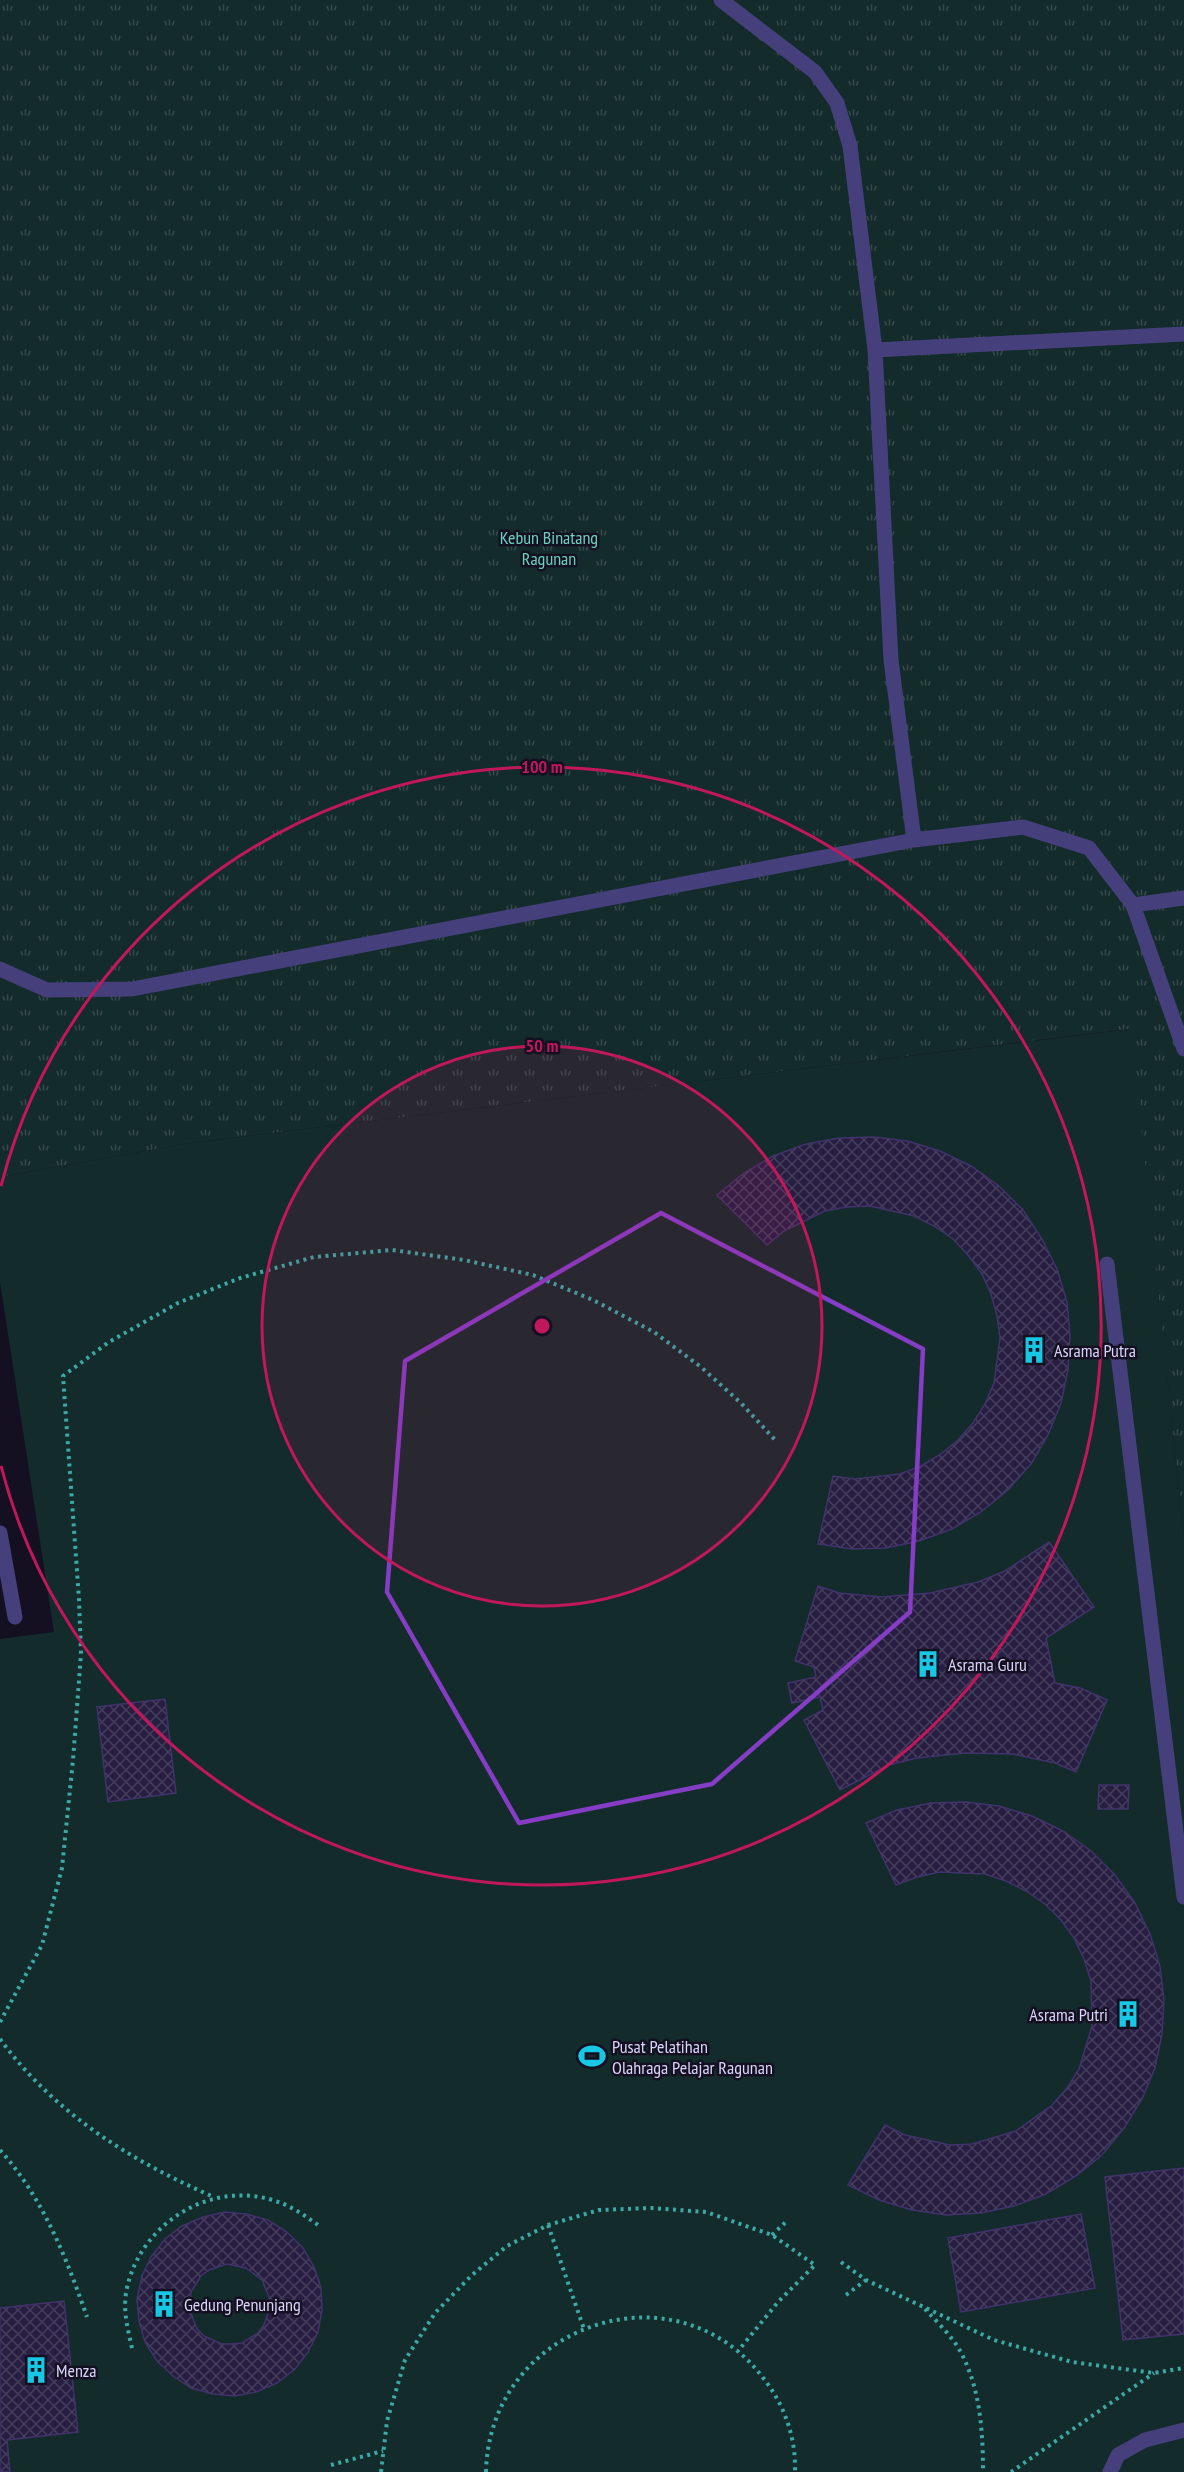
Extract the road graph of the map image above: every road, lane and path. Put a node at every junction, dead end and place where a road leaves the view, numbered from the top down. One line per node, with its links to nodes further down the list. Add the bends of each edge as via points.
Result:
1 (721, 0): 3 (lane, via 816,72 837,103 850,146)
2 (1184, 334): 3 (lane)
3 (874, 350): 4 (lane, via 891,660)
4 (914, 840): 6 (lane, via 1023,827 1089,848); 7 (lane, via 132,989 47,990)
5 (1184, 898): 6 (lane)
6 (1133, 905): 8 (lane)
7 (0, 969)
8 (1184, 1049)
9 (1107, 1264): 13 (lane)
10 (777, 1442): 14 (path, via 701,1367 654,1332 593,1300 533,1275 392,1250 314,1257 240,1278 178,1303 109,1342 63,1376 81,1643 74,1760 62,1868 42,1945)
11 (0, 1533): 12 (lane)
12 (15, 1617)
13 (1184, 1897)
14 (0, 2022)
15 (0, 2039): 17 (path, via 18,2064 65,2109 117,2148)
16 (0, 2150): 26 (path, via 33,2192 57,2237)
17 (215, 2198): 19 (path, via 242,2195 269,2199 295,2209); 28 (path, via 188,2208 165,2223 147,2243 126,2294)
18 (788, 2220): 21 (path)
19 (318, 2225)
20 (548, 2225): 21 (path, via 599,2210 651,2208 706,2212); 27 (path); 33 (path, via 507,2246 435,2313 405,2360 387,2421)
21 (772, 2235): 29 (path, via 815,2265)
22 (841, 2262): 23 (path)
23 (866, 2280): 24 (path); 25 (path)
24 (846, 2295)
25 (925, 2308): 31 (path, via 1005,2343 1072,2362); 38 (path, via 958,2348 976,2390)
26 (87, 2318)
27 (584, 2329): 29 (path, via 618,2319 669,2320 694,2326); 36 (path, via 548,2348 512,2385 491,2431)
28 (132, 2348)
29 (738, 2351): 37 (path, via 757,2369 784,2411 792,2436)
30 (1184, 2368): 31 (path)
31 (1154, 2373): 39 (path)
32 (1184, 2430): 40 (lane, via 1145,2440 1118,2455)
33 (383, 2451): 34 (path); 35 (path)
34 (331, 2465)
35 (381, 2472)
36 (486, 2472)
37 (795, 2472)
38 (983, 2472)
39 (1011, 2472)
40 (1110, 2472)

